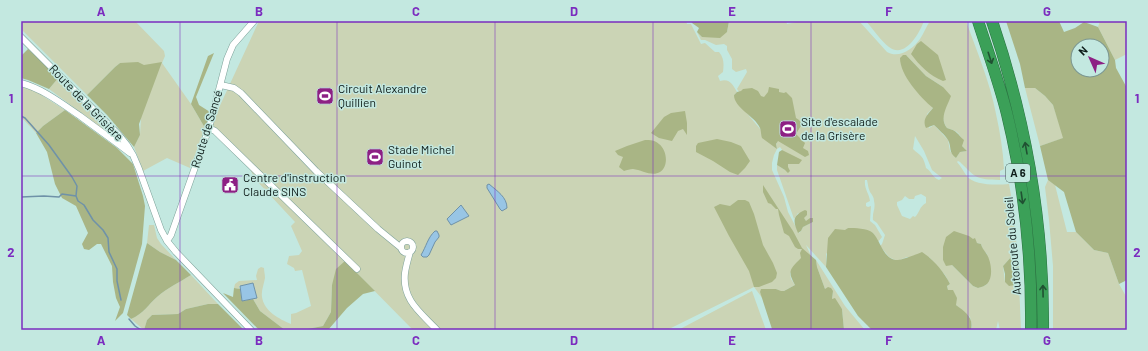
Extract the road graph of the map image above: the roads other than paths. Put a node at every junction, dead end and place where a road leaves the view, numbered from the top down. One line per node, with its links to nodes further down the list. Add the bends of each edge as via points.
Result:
1 (254, 21): 6 (street, Route de Sancé, via 230,52)
2 (978, 21): 18 (highway, Autoroute du Soleil / A 6, one-way to 18, via 997,78 1019,178 1028,253)
3 (992, 21): 19 (highway, A 6, one-way to 3, via 1041,256 1030,168 1018,108)
4 (21, 37): 8 (street, Route de la Grisière, via 119,135)
5 (21, 83): 8 (street, via 41,90)
6 (221, 85): 7 (street, Route de Sancé); 9 (street, via 241,92 316,170)
7 (209, 128): 10 (street, Route de Sancé, via 172,235); 14 (street)
8 (132, 155): 10 (street, Route de la Grisière)
9 (384, 234): 11 (street); 12 (street)
10 (167, 241): 16 (street, Route de la Grisière)
11 (404, 241): 12 (street, via 401,243); 13 (street, via 412,244)
12 (401, 249): 13 (street, via 406,253); 15 (street)
13 (410, 252): 15 (street)
14 (357, 269)
15 (405, 272): 17 (street, via 405,289 410,301)
16 (251, 330)
17 (437, 330)
18 (1031, 330)
19 (1043, 330)

